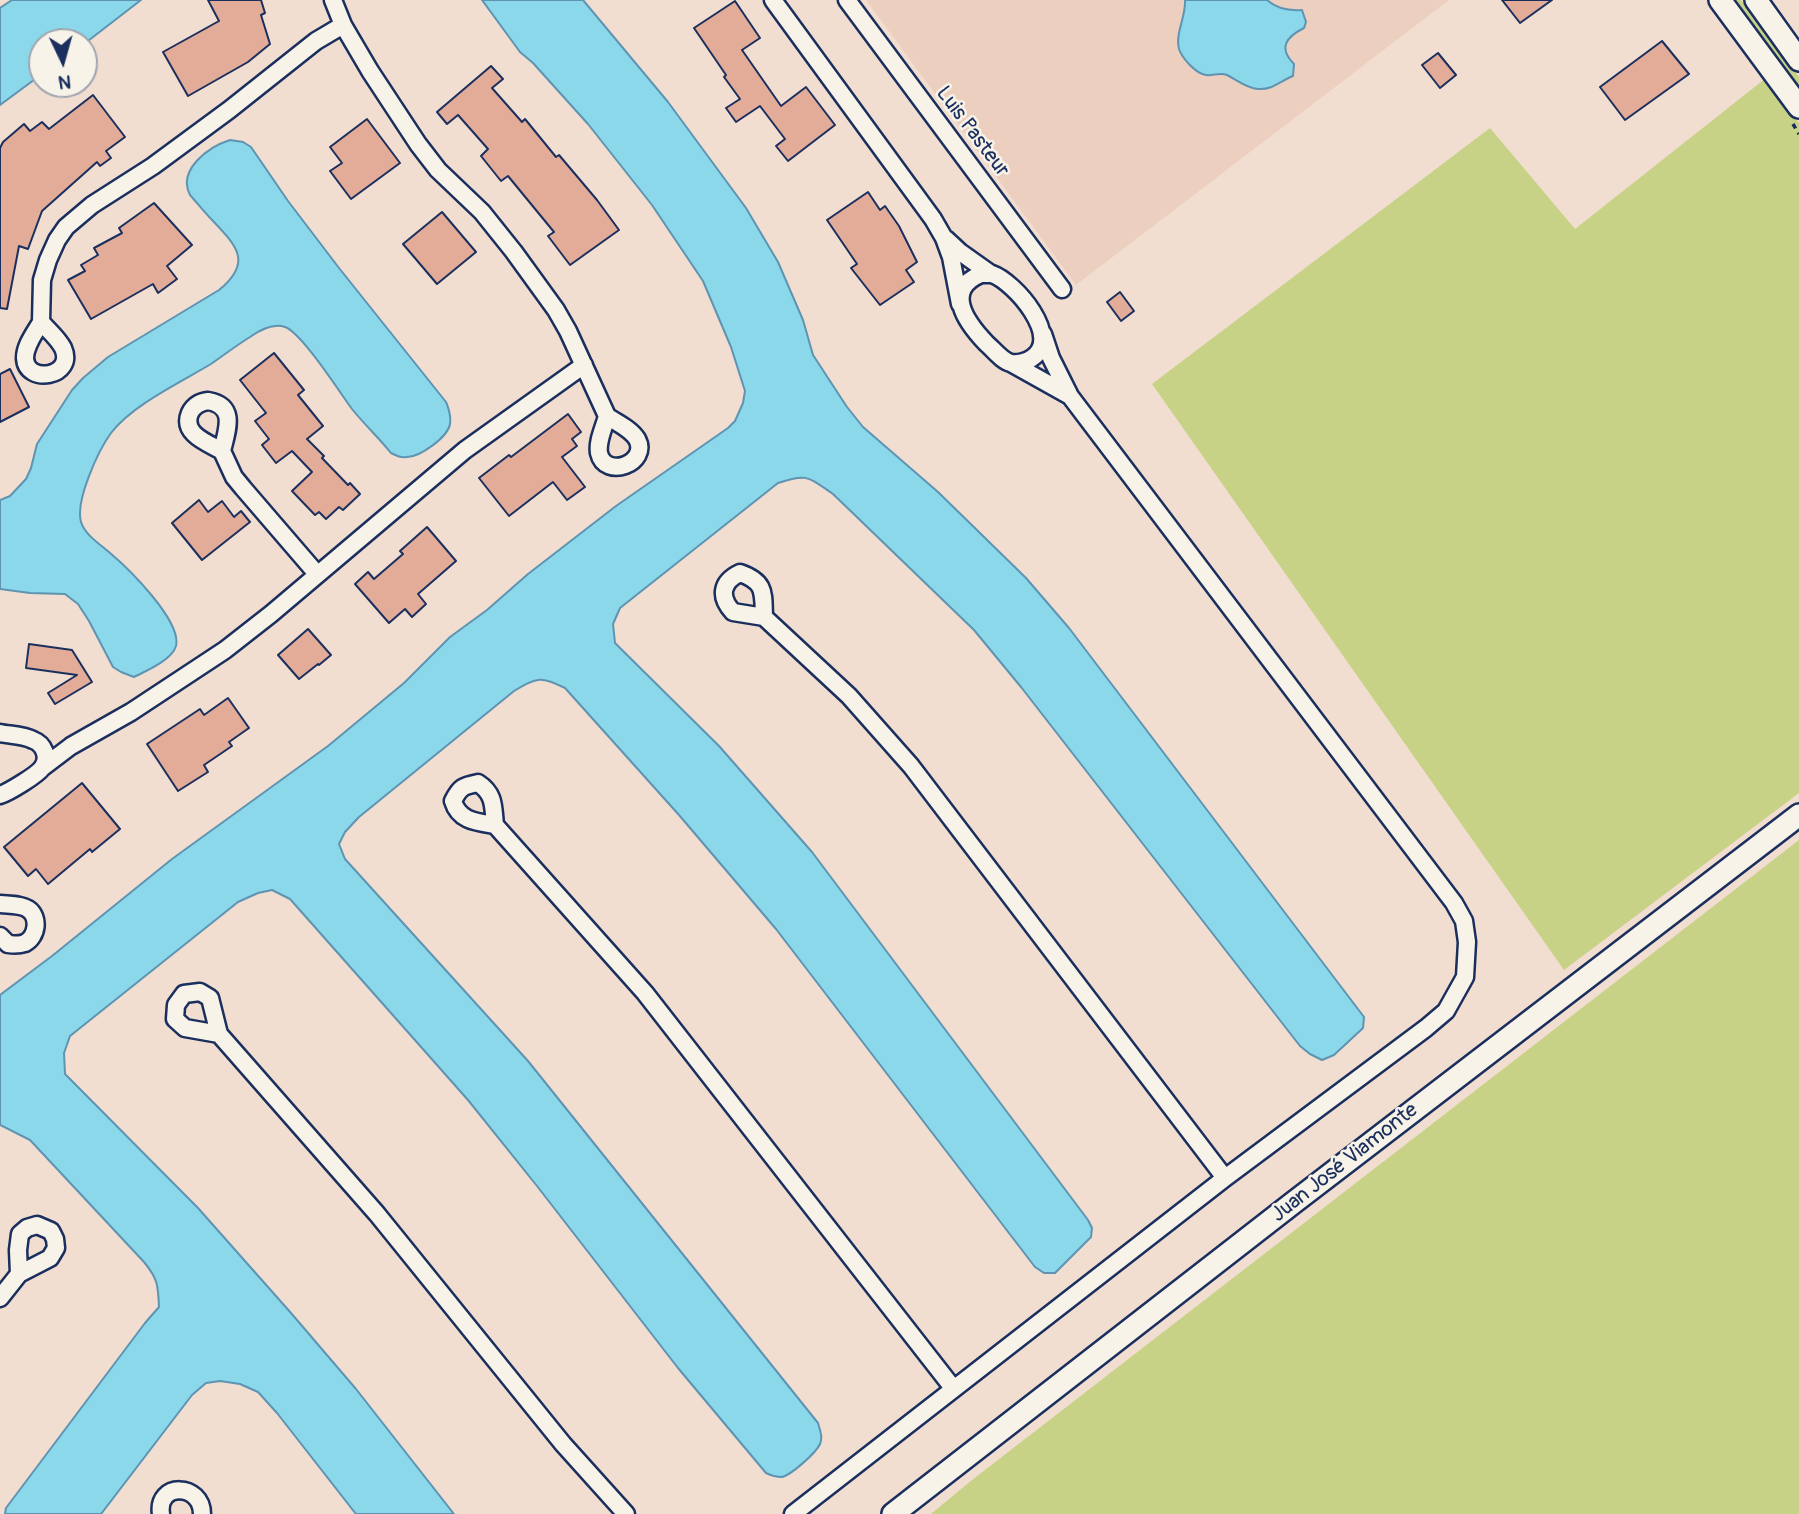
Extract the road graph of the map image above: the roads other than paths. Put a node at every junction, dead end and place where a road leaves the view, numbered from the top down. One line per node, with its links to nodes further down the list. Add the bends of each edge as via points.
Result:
1 (333, 0): 6 (street)
2 (773, 0): 9 (street)
3 (848, 0): 11 (street, Luis Pasteur)
4 (1720, 0): 8 (street)
5 (1756, 0): 7 (street)
6 (343, 25): 13 (street, via 66,227 42,280); 16 (street, via 418,144 482,212 556,310)
7 (1797, 54)
8 (1799, 107)
9 (944, 238): 10 (street); 12 (street)
10 (991, 274): 12 (street, via 969,279); 14 (street, via 1014,289)
11 (1062, 289)
12 (960, 304): 15 (street, via 977,333)
13 (41, 322)
14 (1043, 334): 15 (street, via 1035,357); 17 (street)
15 (1011, 363): 17 (street)
16 (584, 365): 18 (street); 20 (street, via 465,450)
17 (1070, 396): 32 (street, via 1464,921 1465,978 1446,1011)
18 (607, 416)
19 (222, 451): 20 (street, via 234,477)
20 (317, 574): 24 (street, via 225,650)
21 (764, 617): 32 (street, via 849,696 911,766)
22 (0, 733): 23 (street)
23 (32, 739): 24 (street); 25 (street, via 45,752)
24 (71, 746): 25 (street)
25 (42, 768): 26 (street)
26 (1, 796)
27 (1799, 815): 40 (street, Juan José Viamonte)
28 (495, 825): 35 (street, via 684,1040)
29 (0, 904): 30 (street, via 27,909 36,923 32,938 25,943 8,944)
30 (0, 936)
31 (219, 1034): 38 (street, via 377,1213 563,1444)
32 (1225, 1178): 35 (street)
33 (19, 1274): 34 (street)
34 (0, 1298)
35 (953, 1388): 39 (street)
36 (161, 1514): 37 (street, via 165,1495 174,1491 198,1497)
37 (202, 1514)
38 (626, 1514)
39 (793, 1514)
40 (893, 1514)

